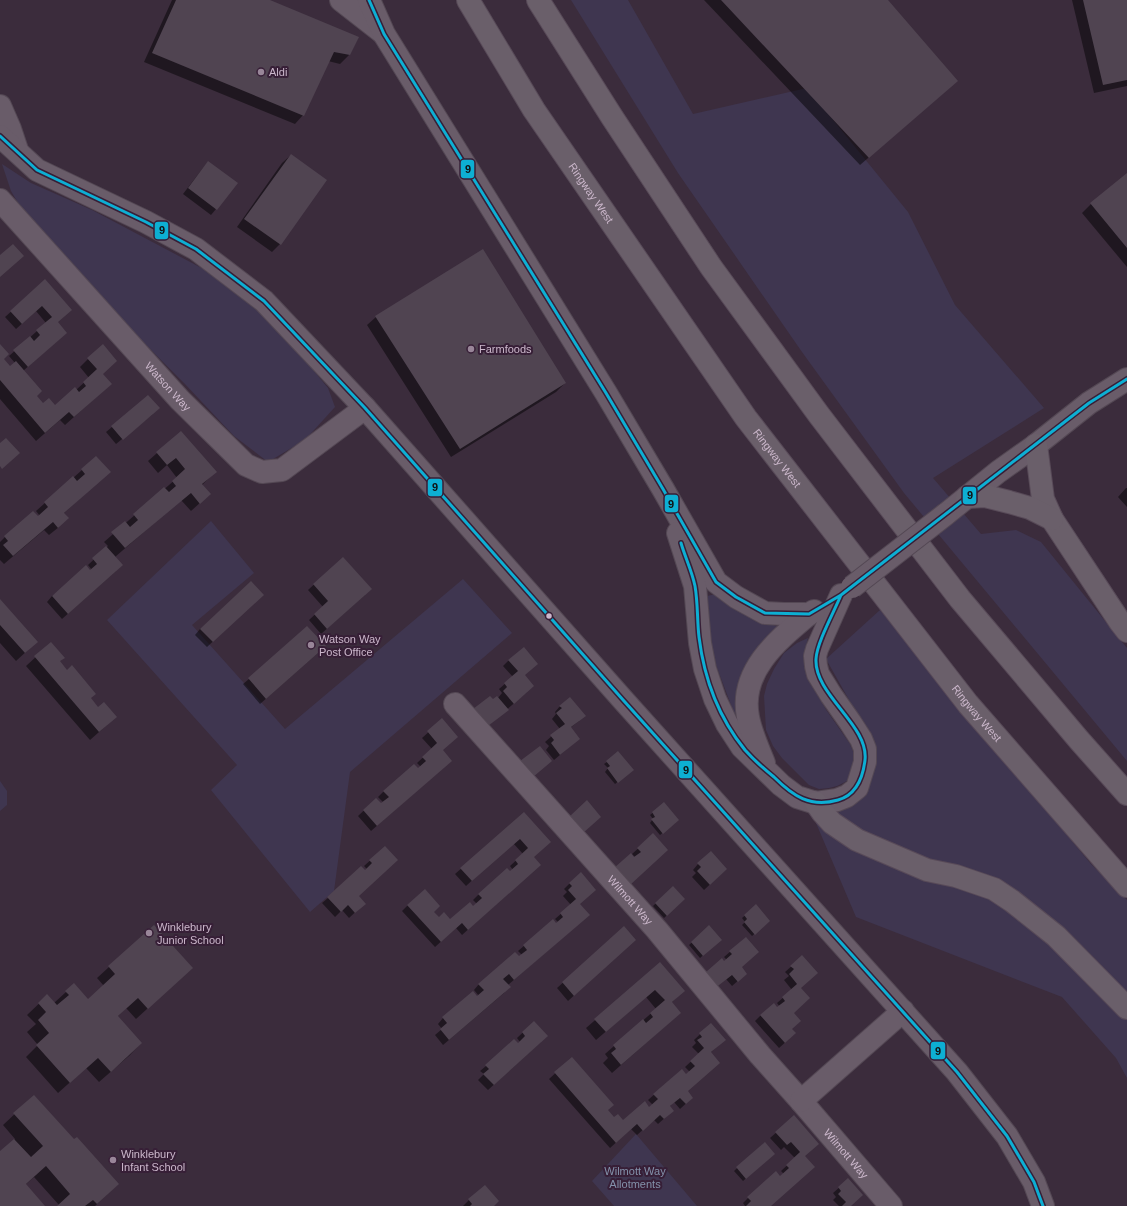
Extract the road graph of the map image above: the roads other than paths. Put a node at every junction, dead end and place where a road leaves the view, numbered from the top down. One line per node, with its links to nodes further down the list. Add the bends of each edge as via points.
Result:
1 (341, 0): 5 (street)
2 (369, 0): 5 (street)
3 (468, 0): 23 (main road, Ringway West, via 534,110 746,418 968,704)
4 (538, 0): 21 (main road, via 711,267 819,415 960,599)
5 (384, 34): 13 (street, via 606,393)
6 (0, 106): 8 (street)
7 (0, 136): 8 (street)
8 (17, 151): 11 (street, via 37,170 146,222 196,249 222,268 264,301)
9 (0, 200): 11 (street, Watson Way, via 180,400 246,465 262,472 282,470)
10 (1127, 379): 12 (street, via 1089,403)
11 (365, 408): 25 (street)
12 (1036, 445): 14 (street); 15 (main road, via 1043,499)
13 (663, 490): 17 (street, via 716,582 736,597 766,613); 20 (street, via 695,586 704,669 734,736)
14 (967, 497): 15 (main road, via 985,496 1009,502 1030,508); 16 (street, bridge)
15 (1052, 519): 18 (main road)
16 (846, 591): 17 (street); 22 (street, via 817,649 816,666 818,674 861,739 865,749 865,762 857,788 837,800)
17 (809, 614): 20 (street, via 767,653 754,672 749,686 748,716)
18 (1127, 631)
19 (455, 704): 26 (street, Wilmott Way, via 657,930)
20 (767, 772): 22 (street, via 797,797)
21 (1127, 794)
22 (816, 803): 24 (main road, via 832,823 857,840 927,870 956,876 994,889 1056,936)
23 (1127, 886)
24 (1127, 1008)
25 (903, 1012): 26 (street); 28 (street, via 957,1072 1007,1136 1034,1182)
26 (801, 1101): 27 (street, Wilmott Way)
27 (891, 1206)
28 (1043, 1206)

